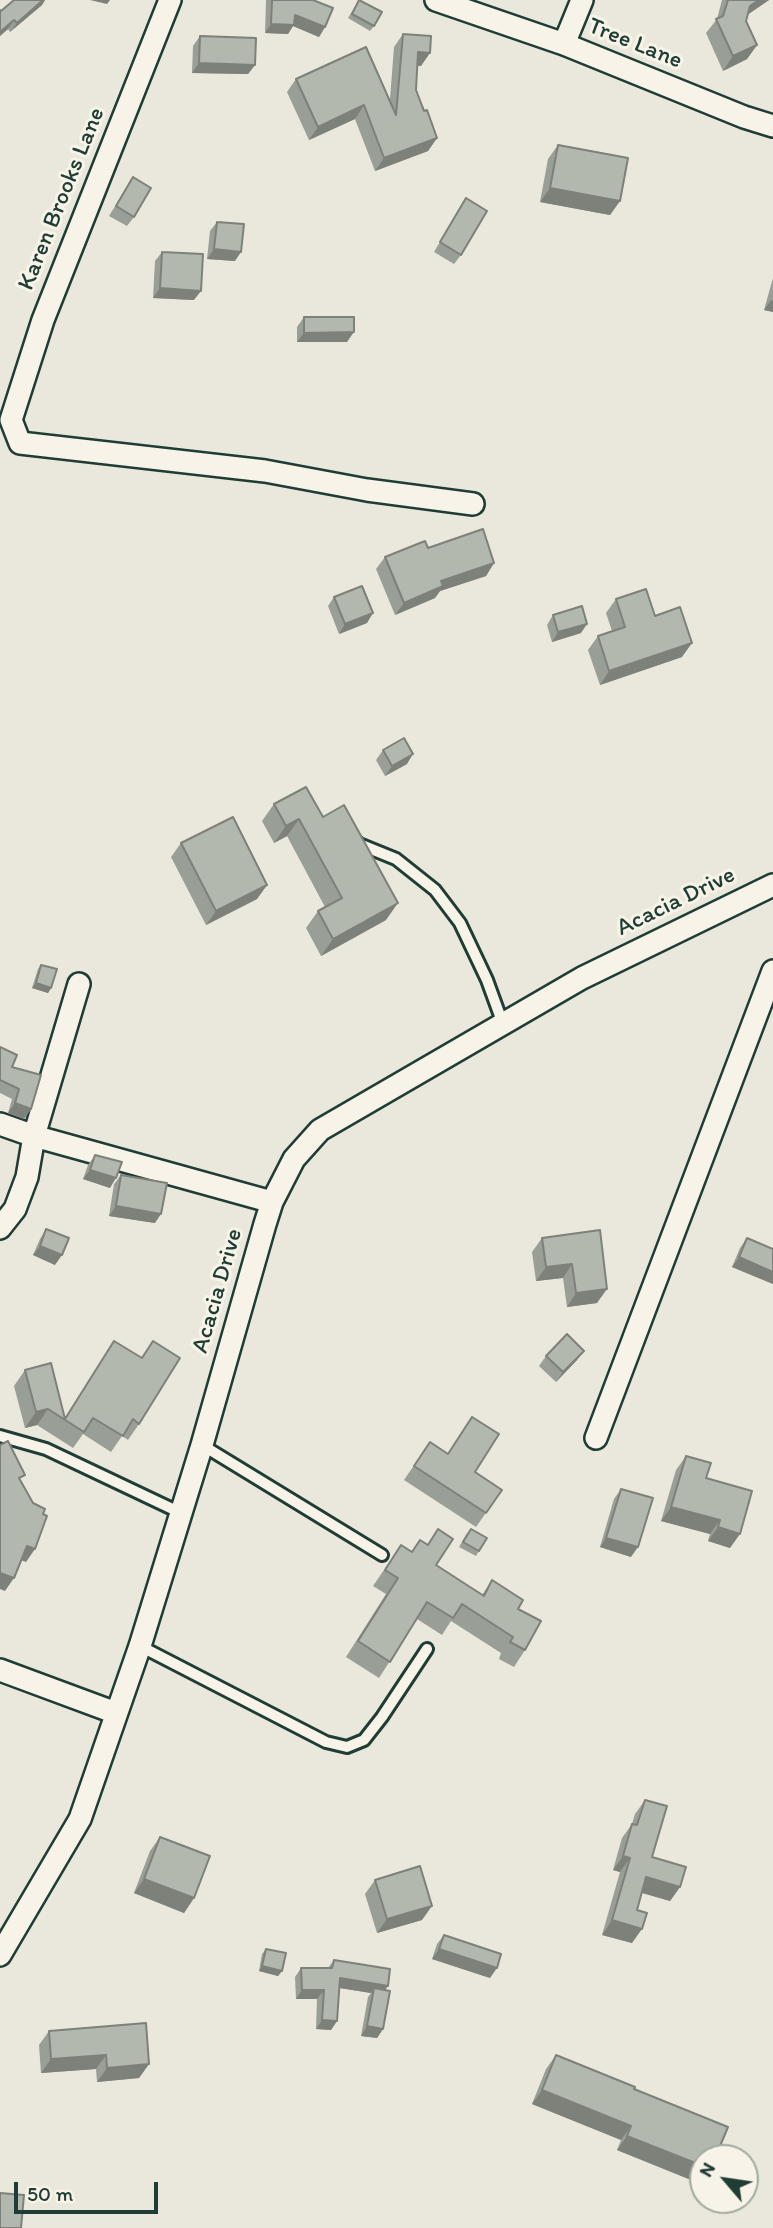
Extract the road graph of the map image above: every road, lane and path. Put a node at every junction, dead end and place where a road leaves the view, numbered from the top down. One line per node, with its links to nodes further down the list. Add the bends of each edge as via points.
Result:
1 (170, 0): 6 (street, Karen Brooks Lane, via 43,320 11,420 20,443 265,471)
2 (436, 0): 4 (street, Tree Lane)
3 (582, 0): 4 (street)
4 (565, 44): 5 (street, Tree Lane)
5 (773, 126)
6 (473, 504)
7 (352, 835): 11 (lane, via 359,844 396,859 435,890 460,923)
8 (773, 885): 11 (street, Acacia Drive, via 582,978)
9 (773, 971): 17 (street)
10 (79, 984): 13 (street)
11 (503, 1024): 14 (street, Acacia Drive, via 320,1130 294,1159)
12 (0, 1124): 13 (street)
13 (34, 1136): 14 (street); 15 (street, via 27,1177 15,1209)
14 (272, 1202): 18 (street, Acacia Drive)
15 (0, 1228)
16 (0, 1436): 19 (lane, via 46,1448)
17 (596, 1438)
18 (202, 1445): 19 (street, Acacia Drive); 20 (lane)
19 (181, 1513): 21 (street, Acacia Drive)
20 (382, 1555)
21 (141, 1646): 22 (lane, via 326,1742 347,1747 364,1740); 24 (street, Acacia Drive)
22 (426, 1649)
23 (0, 1670): 24 (street)
24 (116, 1713): 25 (street, Acacia Drive, via 80,1819)
25 (0, 1955)

